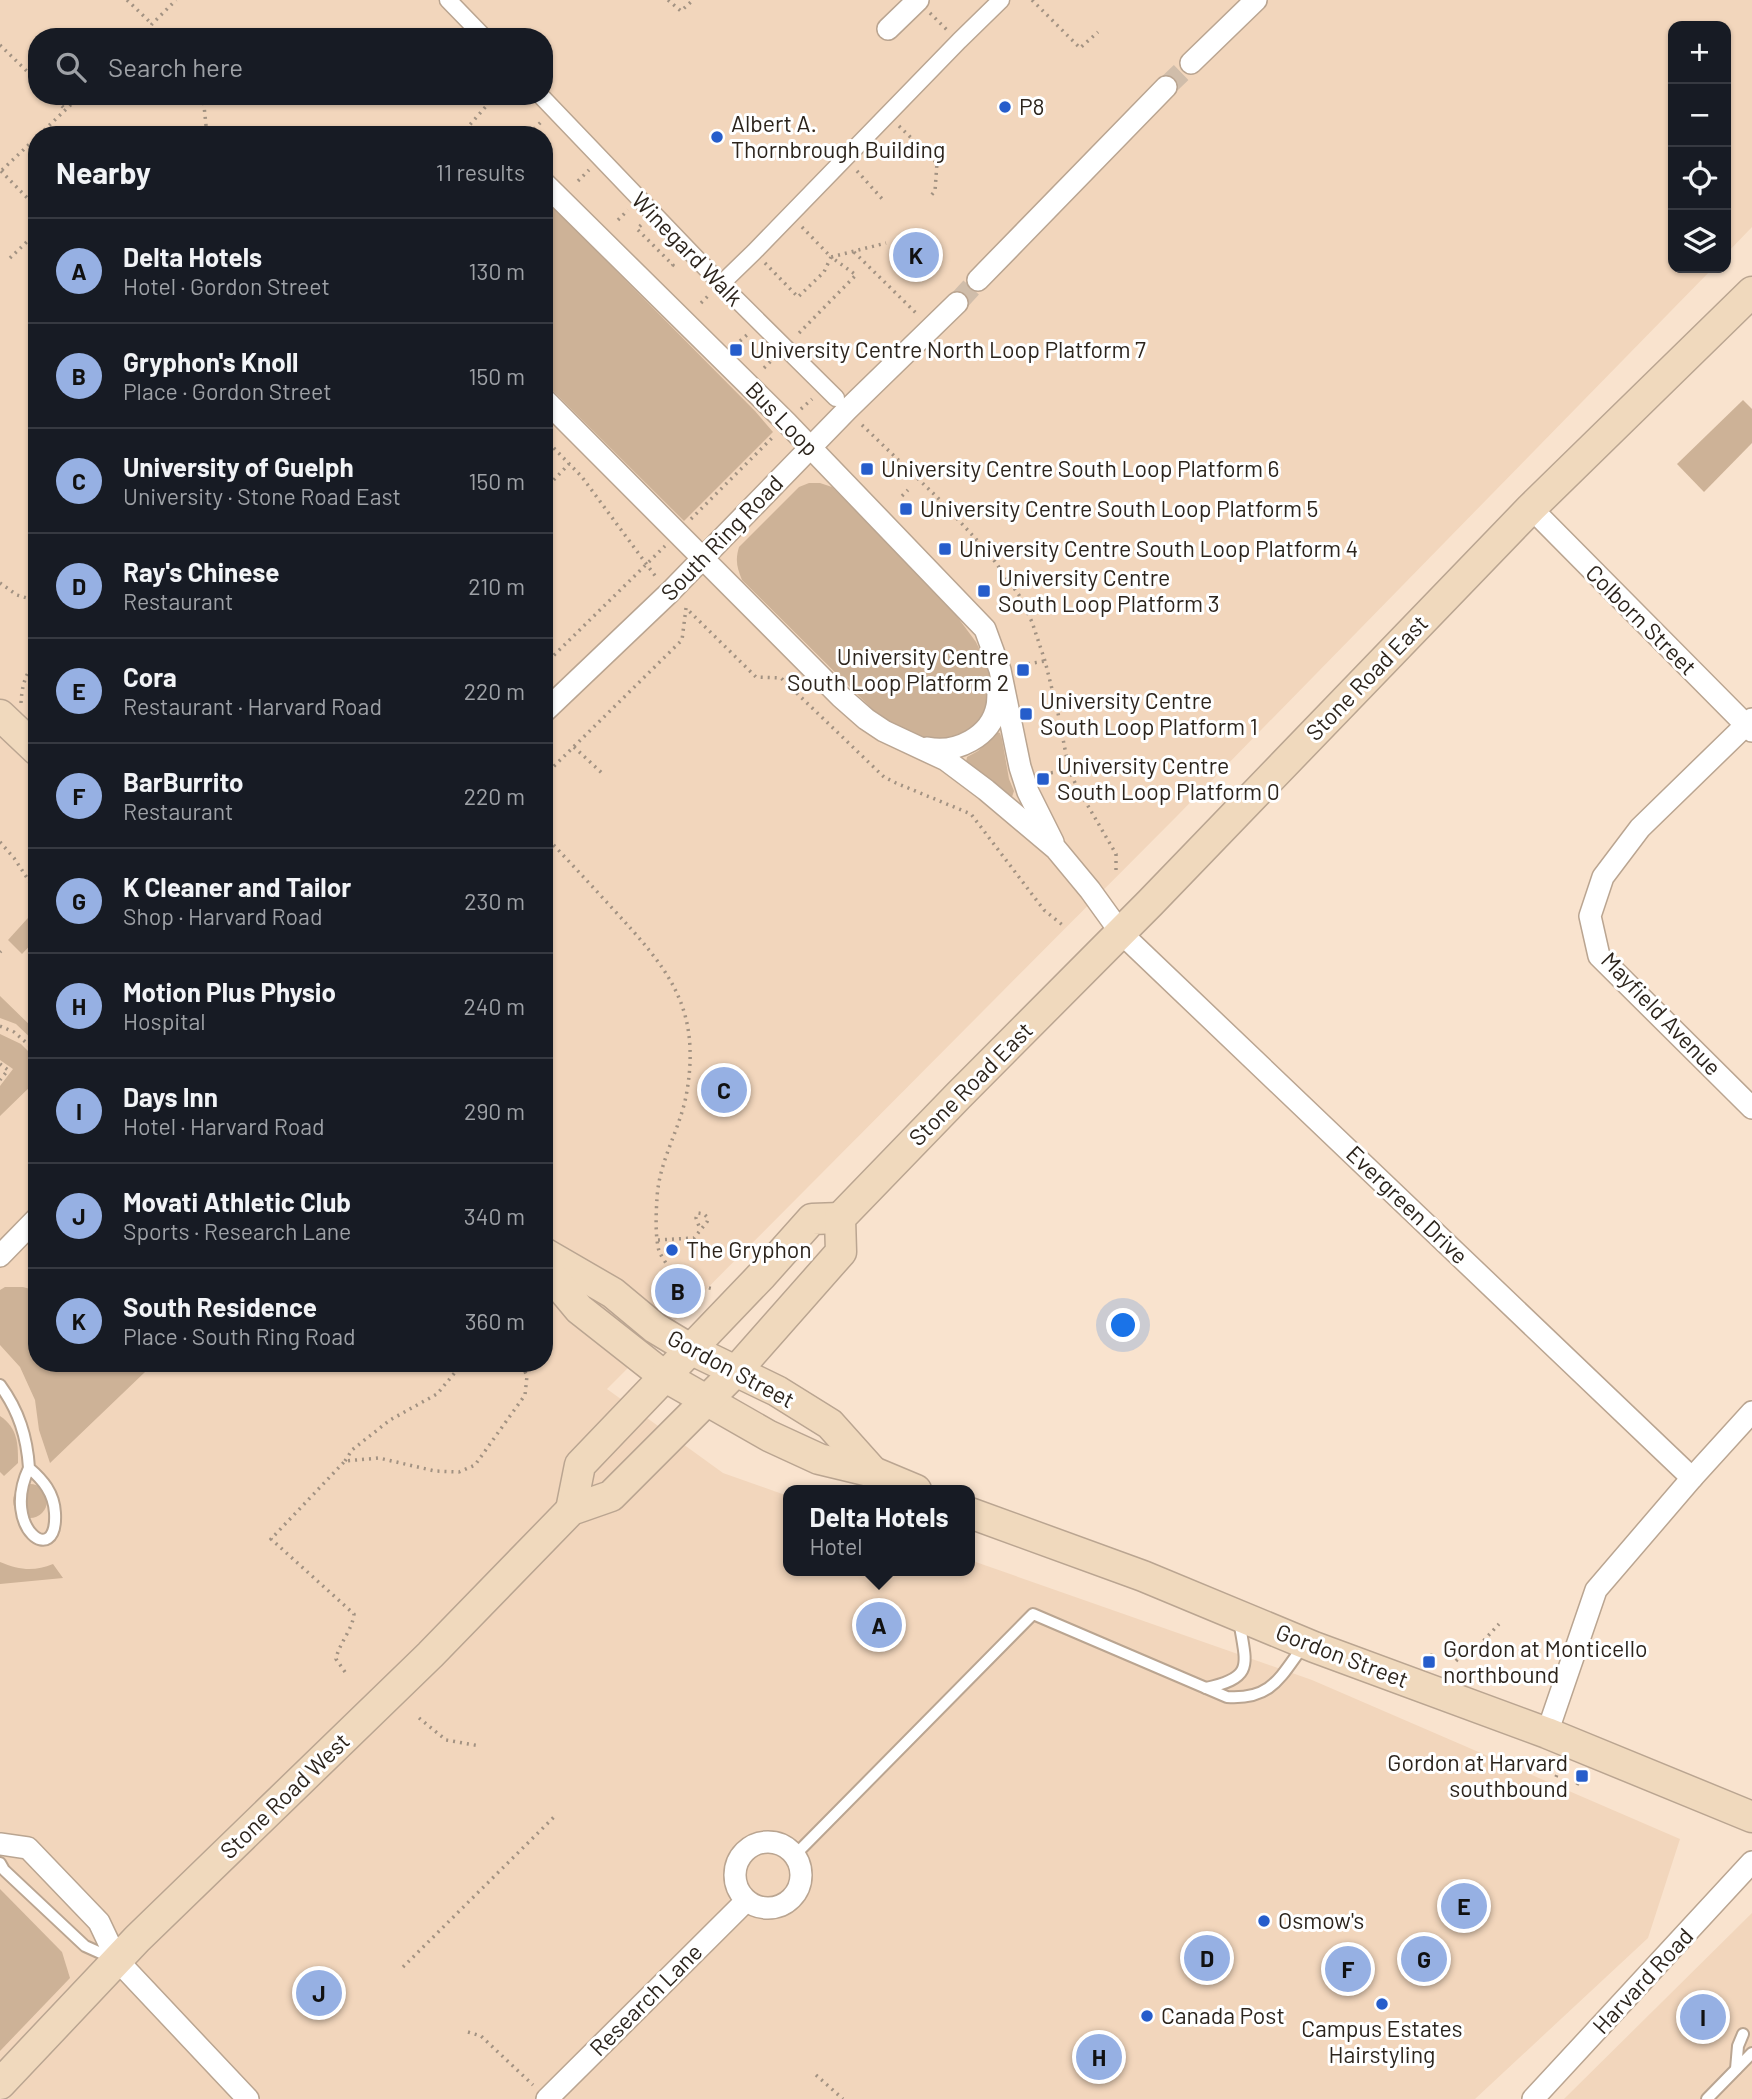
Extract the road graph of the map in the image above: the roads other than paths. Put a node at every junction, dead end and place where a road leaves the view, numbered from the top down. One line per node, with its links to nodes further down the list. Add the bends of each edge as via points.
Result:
1 (448, 0): 5 (street)
2 (917, 0): 6 (street)
3 (1002, 0): 12 (street)
4 (1256, 0): 7 (street)
5 (475, 28)
6 (888, 29)
7 (1191, 63)
8 (1166, 87): 11 (street)
9 (550, 105): 12 (street, Winegard Walk)
10 (553, 192): 17 (street, Bus Loop)
11 (978, 281)
12 (721, 284): 15 (street, Winegard Walk)
13 (1752, 292): 18 (main road, Stone Road East)
14 (957, 303): 17 (street, South Ring Road)
15 (836, 398)
16 (553, 408): 19 (street, Bus Loop)
17 (810, 448): 19 (street, South Ring Road); 20 (street, Bus Loop, via 985,629)
18 (1531, 508): 23 (street, Colborn Street); 27 (main road, Stone Road East)
19 (703, 557): 21 (street, South Ring Road); 24 (street, Bus Loop, via 841,697 866,719)
20 (1010, 668): 24 (street, Bus Loop, via 994,715 969,743 943,750); 26 (street, Bus Loop, via 1020,767)
21 (553, 703)
22 (4, 718): 25 (main road)
23 (1750, 725): 28 (street, Mayfield Avenue, via 1640,828 1603,877 1590,916 1599,956)
24 (902, 740): 26 (street, Bus Loop, via 946,760)
25 (28, 741)
26 (1056, 849): 27 (street, Bus Loop)
27 (1121, 933): 29 (main road, Stone Road East); 42 (street, Evergreen Drive)
28 (1752, 1108)
29 (840, 1218): 34 (main road, via 812,1219); 35 (main road, via 841,1252)
30 (28, 1226): 31 (street)
31 (0, 1256)
32 (553, 1258): 34 (main road, Gordon Street, via 613,1293 655,1328)
33 (553, 1278): 36 (main road, Gordon Street, via 579,1310)
34 (690, 1349): 35 (main road, Gordon Street); 36 (main road)
35 (736, 1371): 38 (main road, Stone Road West); 41 (main road, Gordon Street, via 830,1424)
36 (664, 1377): 38 (main road, Gordon Street); 45 (main road, via 580,1465)
37 (0, 1385): 40 (lane, via 23,1429)
38 (707, 1399): 41 (main road, Gordon Street, via 819,1459); 45 (main road, Stone Road West, via 611,1496)
39 (1752, 1412): 42 (street)
40 (29, 1468): 43 (lane); 47 (lane, via 48,1489 55,1522 45,1536)
41 (873, 1472): 44 (main road, Gordon Street)
42 (1692, 1478): 51 (street, via 1596,1591)
43 (12, 1483)
44 (904, 1485)
45 (571, 1510): 58 (main road, Stone Road West, via 430,1655)
46 (975, 1515): 48 (main road, Gordon Street)
47 (21, 1538)
48 (1238, 1615): 49 (main road, Gordon Street); 50 (lane, via 1246,1664 1240,1676)
49 (1305, 1643): 50 (lane, via 1278,1680 1261,1694 1227,1697); 51 (main road, Gordon Street)
50 (1206, 1689): 54 (lane, via 1033,1614)
51 (1547, 1733): 52 (main road, Gordon Street)
52 (1752, 1817)
53 (0, 1844): 58 (street, via 28,1848 99,1922)
54 (794, 1856): 57 (street, via 801,1877 794,1896 774,1908); 57 (street, via 776,1843 764,1842 742,1854 734,1880)
55 (1752, 1862): 63 (street, Harvard Road)
56 (0, 1863): 58 (lane, via 85,1946)
57 (746, 1901): 65 (street, Research Lane)
58 (117, 1960): 62 (main road, Stone Road West); 64 (street)
59 (1743, 2034): 61 (lane)
60 (1752, 2053): 61 (lane)
61 (1736, 2069): 66 (lane)
62 (0, 2084)
63 (1541, 2096)
64 (248, 2099)
65 (547, 2099)
66 (1707, 2099)

